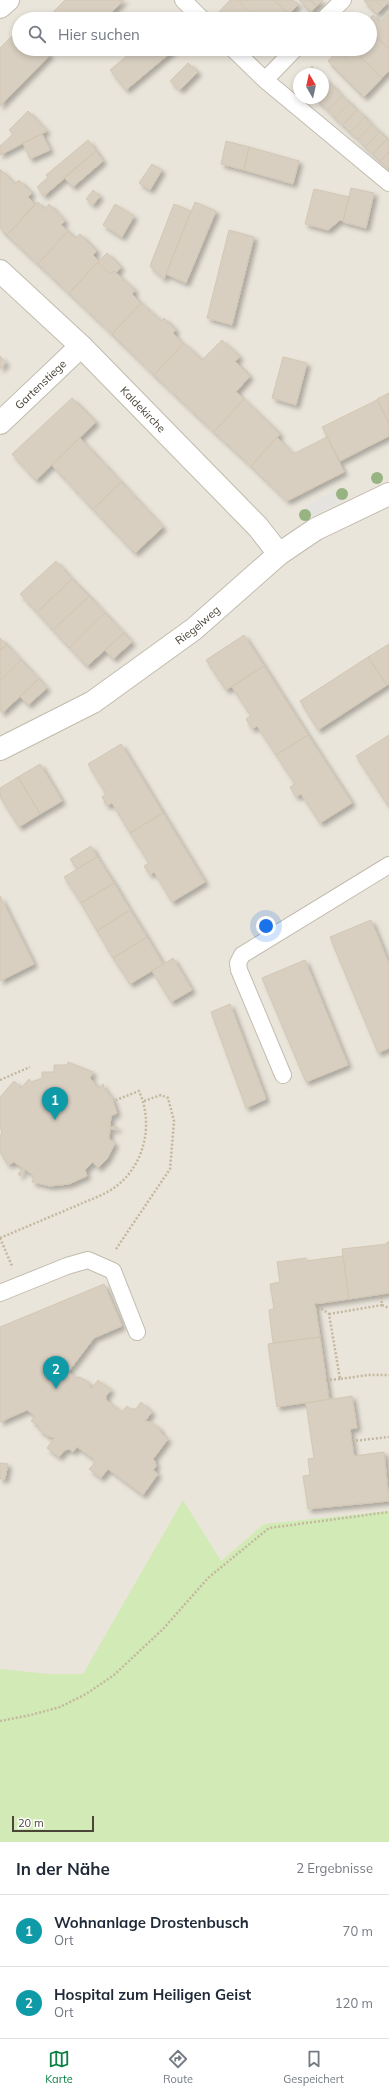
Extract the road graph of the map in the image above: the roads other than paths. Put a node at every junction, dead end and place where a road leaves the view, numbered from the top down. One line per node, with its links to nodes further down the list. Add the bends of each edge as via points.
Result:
1 (8, 0): 4 (street)
2 (183, 0): 5 (lane)
3 (342, 0): 6 (lane)
4 (0, 7)
5 (195, 12)
6 (331, 12)
7 (240, 56): 9 (lane)
8 (288, 56): 9 (lane)
9 (265, 80): 10 (lane)
10 (389, 183)
11 (0, 271): 12 (street, Kaldekirche)
12 (81, 346): 13 (street, Gartenstiege); 15 (street, Kaldekirche, via 258,527)
13 (0, 423)
14 (389, 494): 15 (street, Riegelweg, via 316,529)
15 (279, 554): 16 (street, Riegelweg, via 194,629 93,702)
16 (0, 749)
17 (389, 865): 18 (lane, via 242,955 238,963 239,970)
18 (283, 1074)
19 (0, 1293): 20 (lane, via 88,1260 113,1271)
20 (137, 1332)

